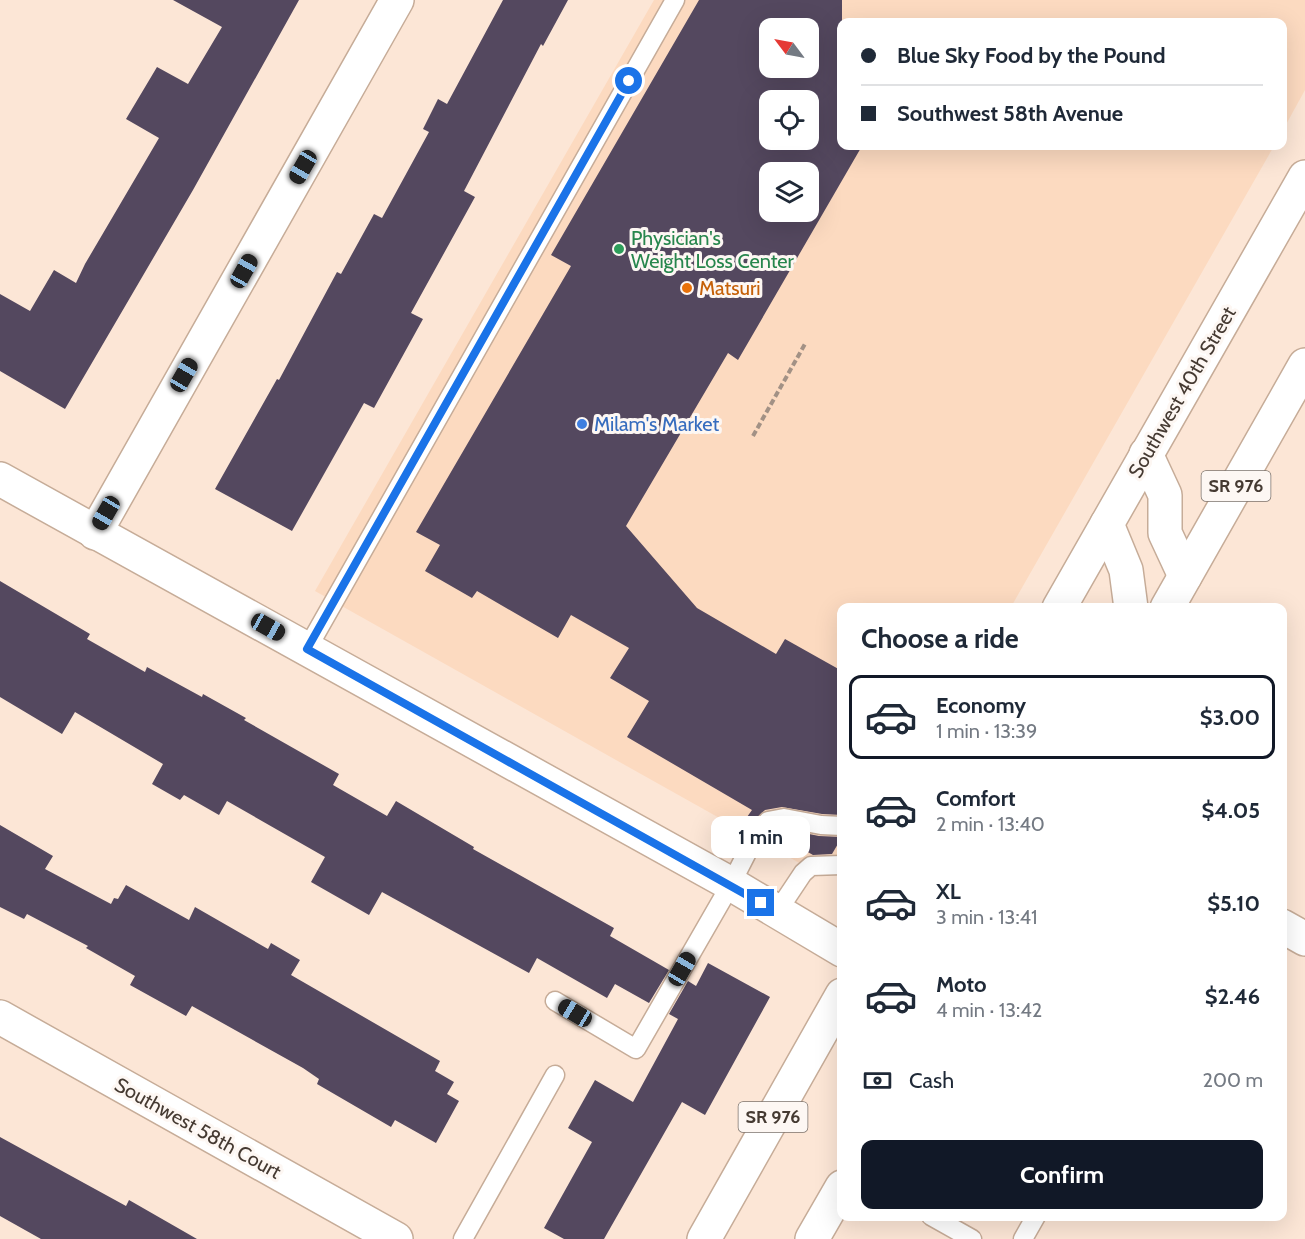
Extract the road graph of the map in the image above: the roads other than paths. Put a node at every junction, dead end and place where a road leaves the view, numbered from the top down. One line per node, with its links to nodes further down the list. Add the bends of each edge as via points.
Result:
1 (397, 0): 8 (street)
2 (675, 0): 13 (lane)
3 (1305, 177): 5 (street, Southwest 40th Street)
4 (1305, 365): 9 (street, SR 976)
5 (1146, 454): 7 (street, Southwest 40th Street); 9 (street, via 1164,495 1165,533)
6 (0, 479): 8 (street)
7 (1107, 525): 10 (street, Southwest 40th Street); 11 (street, via 1126,570)
8 (95, 532): 13 (street)
9 (1185, 576): 12 (street, SR 976)
10 (1062, 603)
11 (1130, 603)
12 (1170, 603)
13 (307, 649): 16 (street)
14 (837, 826): 16 (lane, via 784,818 768,821 757,833)
15 (837, 865): 17 (lane, via 812,866 803,873)
16 (731, 884): 17 (street); 21 (lane, via 636,1049)
17 (777, 912): 20 (street)
18 (1287, 929): 19 (street)
19 (1305, 939)
20 (837, 947)
21 (555, 1001)
22 (837, 1004): 30 (street, SR 976)
23 (0, 1017): 28 (street, Southwest 58th Court)
24 (555, 1076): 29 (lane)
25 (837, 1196): 31 (street)
26 (940, 1221): 32 (lane)
27 (1033, 1221): 33 (lane)
28 (396, 1239)
29 (463, 1239)
30 (704, 1239)
31 (812, 1239)
32 (972, 1239)
33 (1023, 1239)

